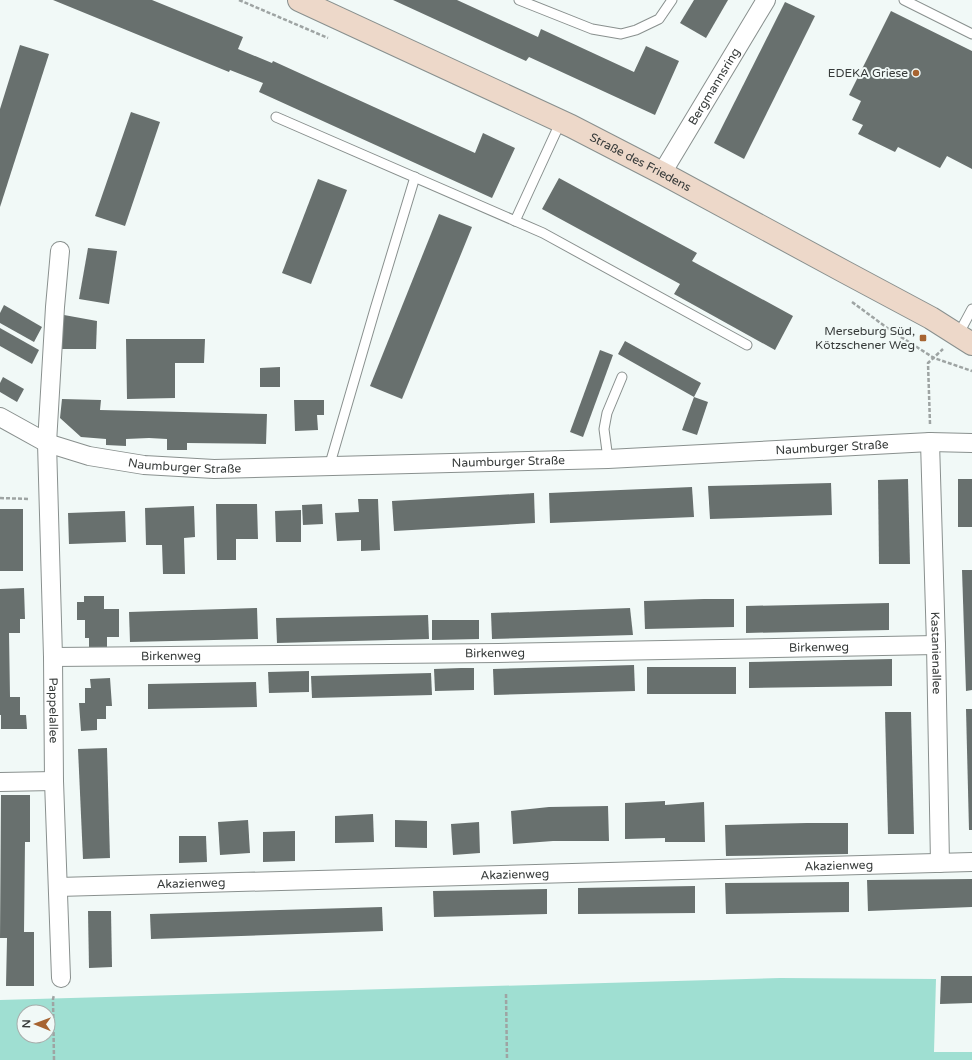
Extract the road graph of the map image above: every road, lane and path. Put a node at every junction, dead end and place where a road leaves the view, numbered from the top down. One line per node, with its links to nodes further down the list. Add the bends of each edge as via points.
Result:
1 (238, 0): 8 (path)
2 (299, 0): 10 (street, Straße des Friedens)
3 (519, 0): 4 (lane, via 592,29 621,34 636,30 659,18)
4 (672, 0)
5 (766, 0): 11 (street, Bergmannsring)
6 (904, 0): 7 (lane)
7 (972, 34)
8 (330, 40)
9 (276, 117): 12 (lane)
10 (561, 121): 11 (street, Straße des Friedens); 13 (lane)
11 (662, 173): 17 (street, Straße des Friedens, via 931,318)
12 (415, 177): 13 (lane); 27 (lane)
13 (514, 221): 18 (lane, via 543,233)
14 (60, 250): 24 (street)
15 (848, 299): 19 (path)
16 (972, 309): 17 (lane)
17 (965, 340): 19 (path)
18 (747, 345)
19 (934, 358): 20 (path); 23 (path, via 928,363)
20 (972, 371)
21 (622, 377): 26 (lane, via 607,414 604,429)
22 (0, 417): 24 (street, Naumburger Straße)
23 (930, 442): 25 (street, Naumburger Straße); 26 (street, Naumburger Straße); 30 (street, Kastanienallee)
24 (47, 443): 27 (street, Naumburger Straße, via 89,456 144,465 214,469); 29 (street, Pappelallee)
25 (972, 443)
26 (608, 459): 27 (street, Naumburger Straße)
27 (329, 466)
28 (0, 498): 29 (path)
29 (48, 500): 31 (street, Pappelallee)
30 (936, 645): 31 (street, Birkenweg); 35 (street, Kastanienallee)
31 (53, 658): 32 (street, Pappelallee)
32 (54, 781): 33 (street); 36 (street, Pappelallee)
33 (0, 782)
34 (972, 862): 35 (street, Akazienweg)
35 (940, 863): 36 (street, Akazienweg)
36 (58, 887): 37 (street, Pappelallee)
37 (61, 978): 39 (path, via 53,999)
38 (506, 994): 40 (path)
39 (54, 1060)
40 (507, 1060)

